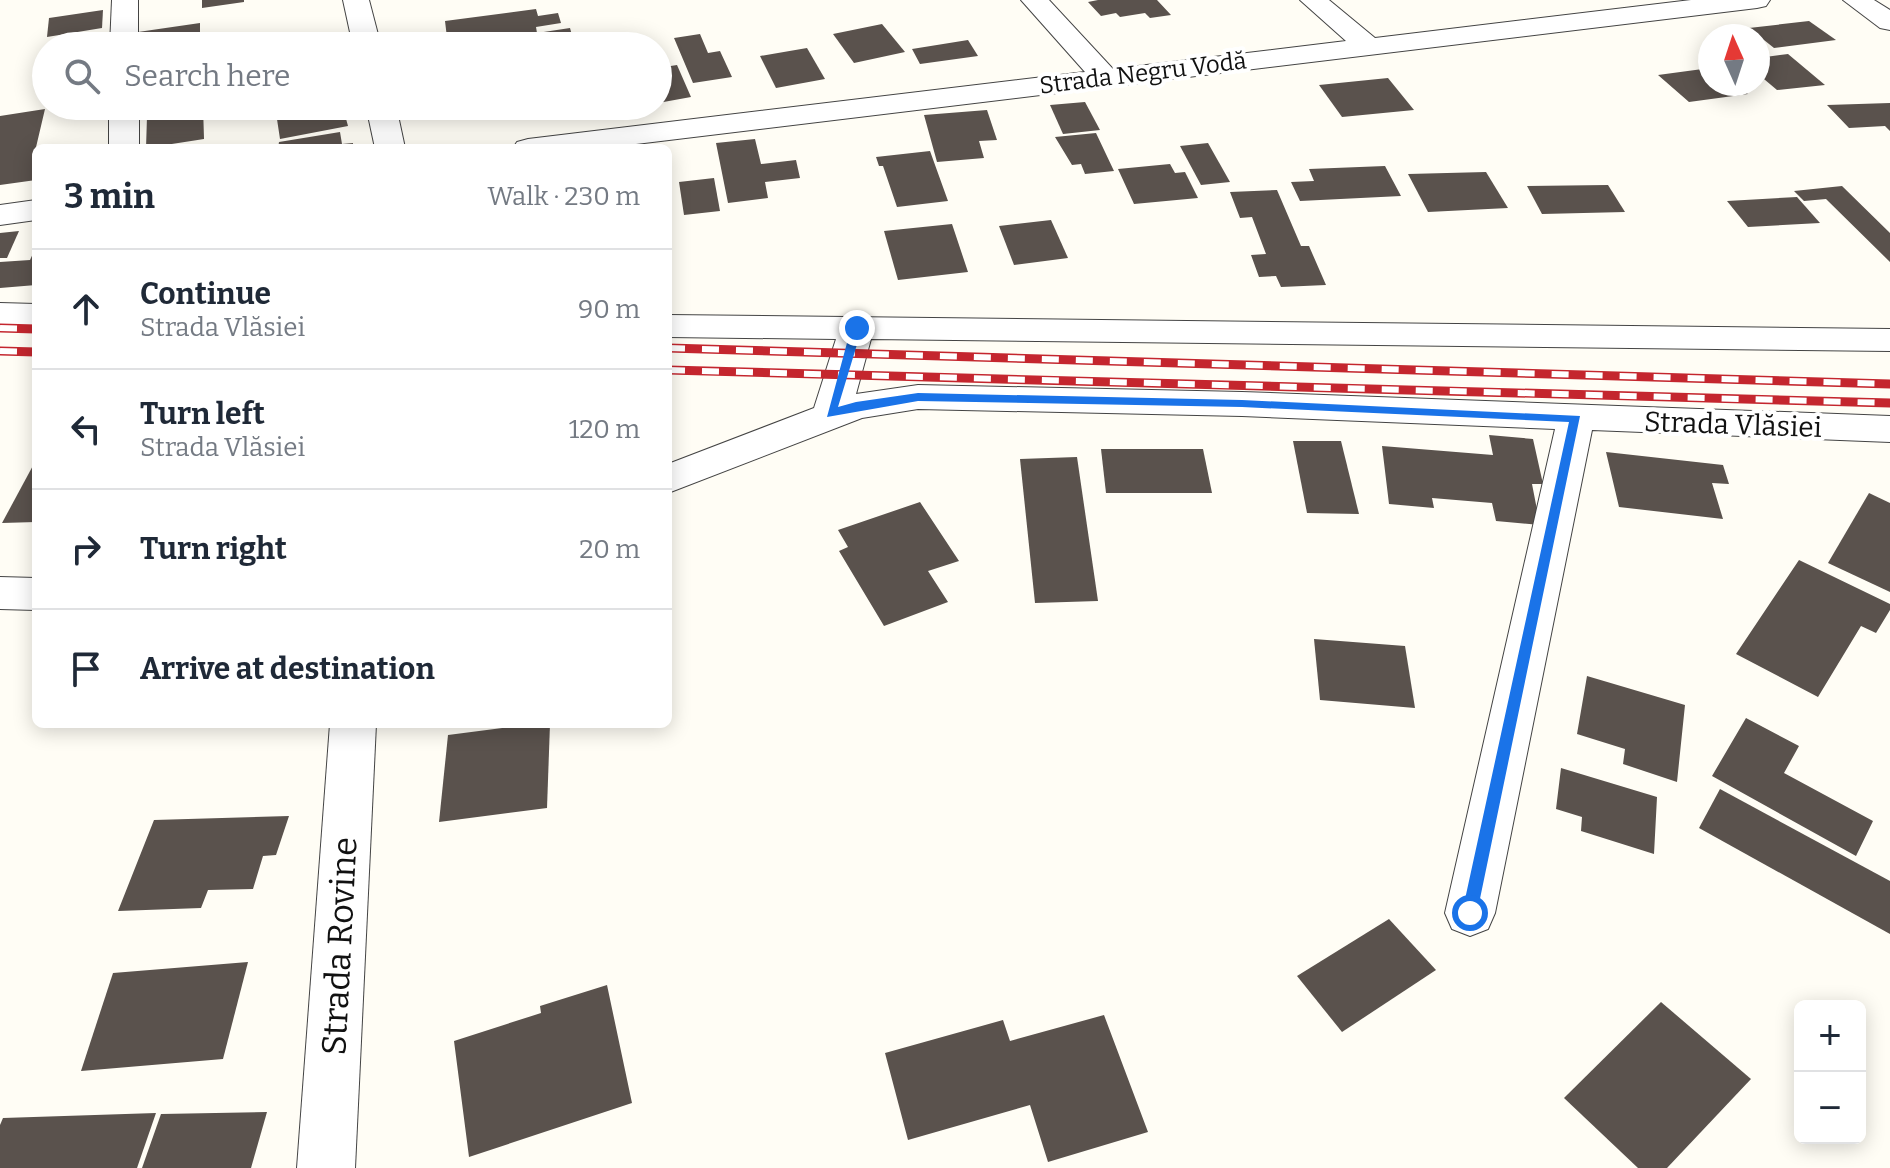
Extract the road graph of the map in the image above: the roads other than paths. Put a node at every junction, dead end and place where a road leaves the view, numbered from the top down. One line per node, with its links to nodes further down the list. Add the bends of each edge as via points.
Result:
1 (125, 0): 10 (street)
2 (356, 0): 11 (street)
3 (1034, 0): 13 (street)
4 (1313, 0): 12 (street)
5 (1581, 0): 8 (street)
6 (1757, 0): 8 (street, Strada Negru Vodă)
7 (1856, 0): 9 (street)
8 (1608, 18): 12 (street, Strada Negru Vodă)
9 (1890, 22)
10 (124, 32)
11 (364, 32)
12 (1368, 46): 13 (street, Strada Negru Vodă)
13 (1105, 77): 18 (street, Strada Negru Vodă)
14 (124, 120): 16 (street)
15 (384, 120): 17 (street)
16 (124, 144)
17 (389, 144)
18 (561, 144)
19 (32, 211): 20 (street)
20 (0, 215)
21 (0, 314): 22 (street)
22 (32, 315)
23 (672, 326): 24 (street)
24 (857, 328): 25 (street); 26 (street)
25 (1890, 340)
26 (831, 414): 27 (street, Strada Vlăsiei, via 918,397); 29 (street, Strada Vlăsiei)
27 (1576, 418): 28 (street, Strada Vlăsiei); 33 (street)
28 (1890, 429)
29 (672, 477)
30 (0, 593): 31 (street)
31 (32, 594)
32 (353, 728): 34 (street, Strada Rovine)
33 (1470, 913)
34 (326, 1168)

